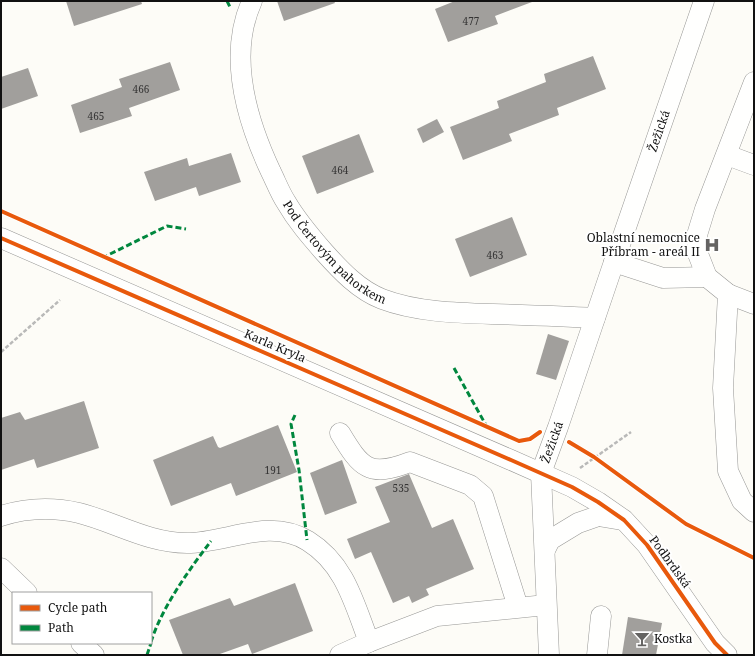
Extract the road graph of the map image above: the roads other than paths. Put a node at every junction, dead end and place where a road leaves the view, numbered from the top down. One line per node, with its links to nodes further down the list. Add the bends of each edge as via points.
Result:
1 (252, 1): 11 (street, Pod Čertovým pahorkem, via 242,39 242,73 251,125 285,201 303,228 342,272 362,289 382,299 413,307 457,313)
2 (704, 1): 7 (street, Žežická)
3 (754, 82): 4 (street)
4 (727, 155): 5 (street); 8 (street, via 704,209 697,235 698,254)
5 (754, 165)
6 (1, 238): 13 (street, Karla Kryla)
7 (614, 262): 8 (street, via 663,278); 11 (street, Žežická)
8 (707, 277): 9 (street)
9 (728, 294): 10 (street); 14 (street, via 723,388 728,471 742,501)
10 (754, 304)
11 (595, 318): 13 (street, Žežická)
12 (340, 433): 21 (street, via 351,452 363,465 377,470 391,470 410,462 470,485 483,496)
13 (541, 473): 16 (street, Podbrdská, via 598,502); 17 (street, Žežická)
14 (754, 512)
15 (1, 516): 23 (street, via 14,512 49,509 79,513 131,532 161,540 187,543 211,541 262,530 285,531 307,540 326,553 342,574)
16 (624, 520): 17 (street, via 598,516 578,522 550,540); 29 (street, Podbrdská, via 647,545 715,643)
17 (545, 550): 20 (street, Žežická)
18 (1, 568): 19 (street)
19 (26, 592)
20 (546, 606): 21 (street); 27 (street, Žežická)
21 (518, 607): 23 (street, via 436,616)
22 (600, 616): 28 (street)
23 (369, 642): 26 (street)
24 (82, 644): 25 (street)
25 (94, 655)
26 (340, 655)
27 (549, 655)
28 (597, 655)
29 (727, 655)

